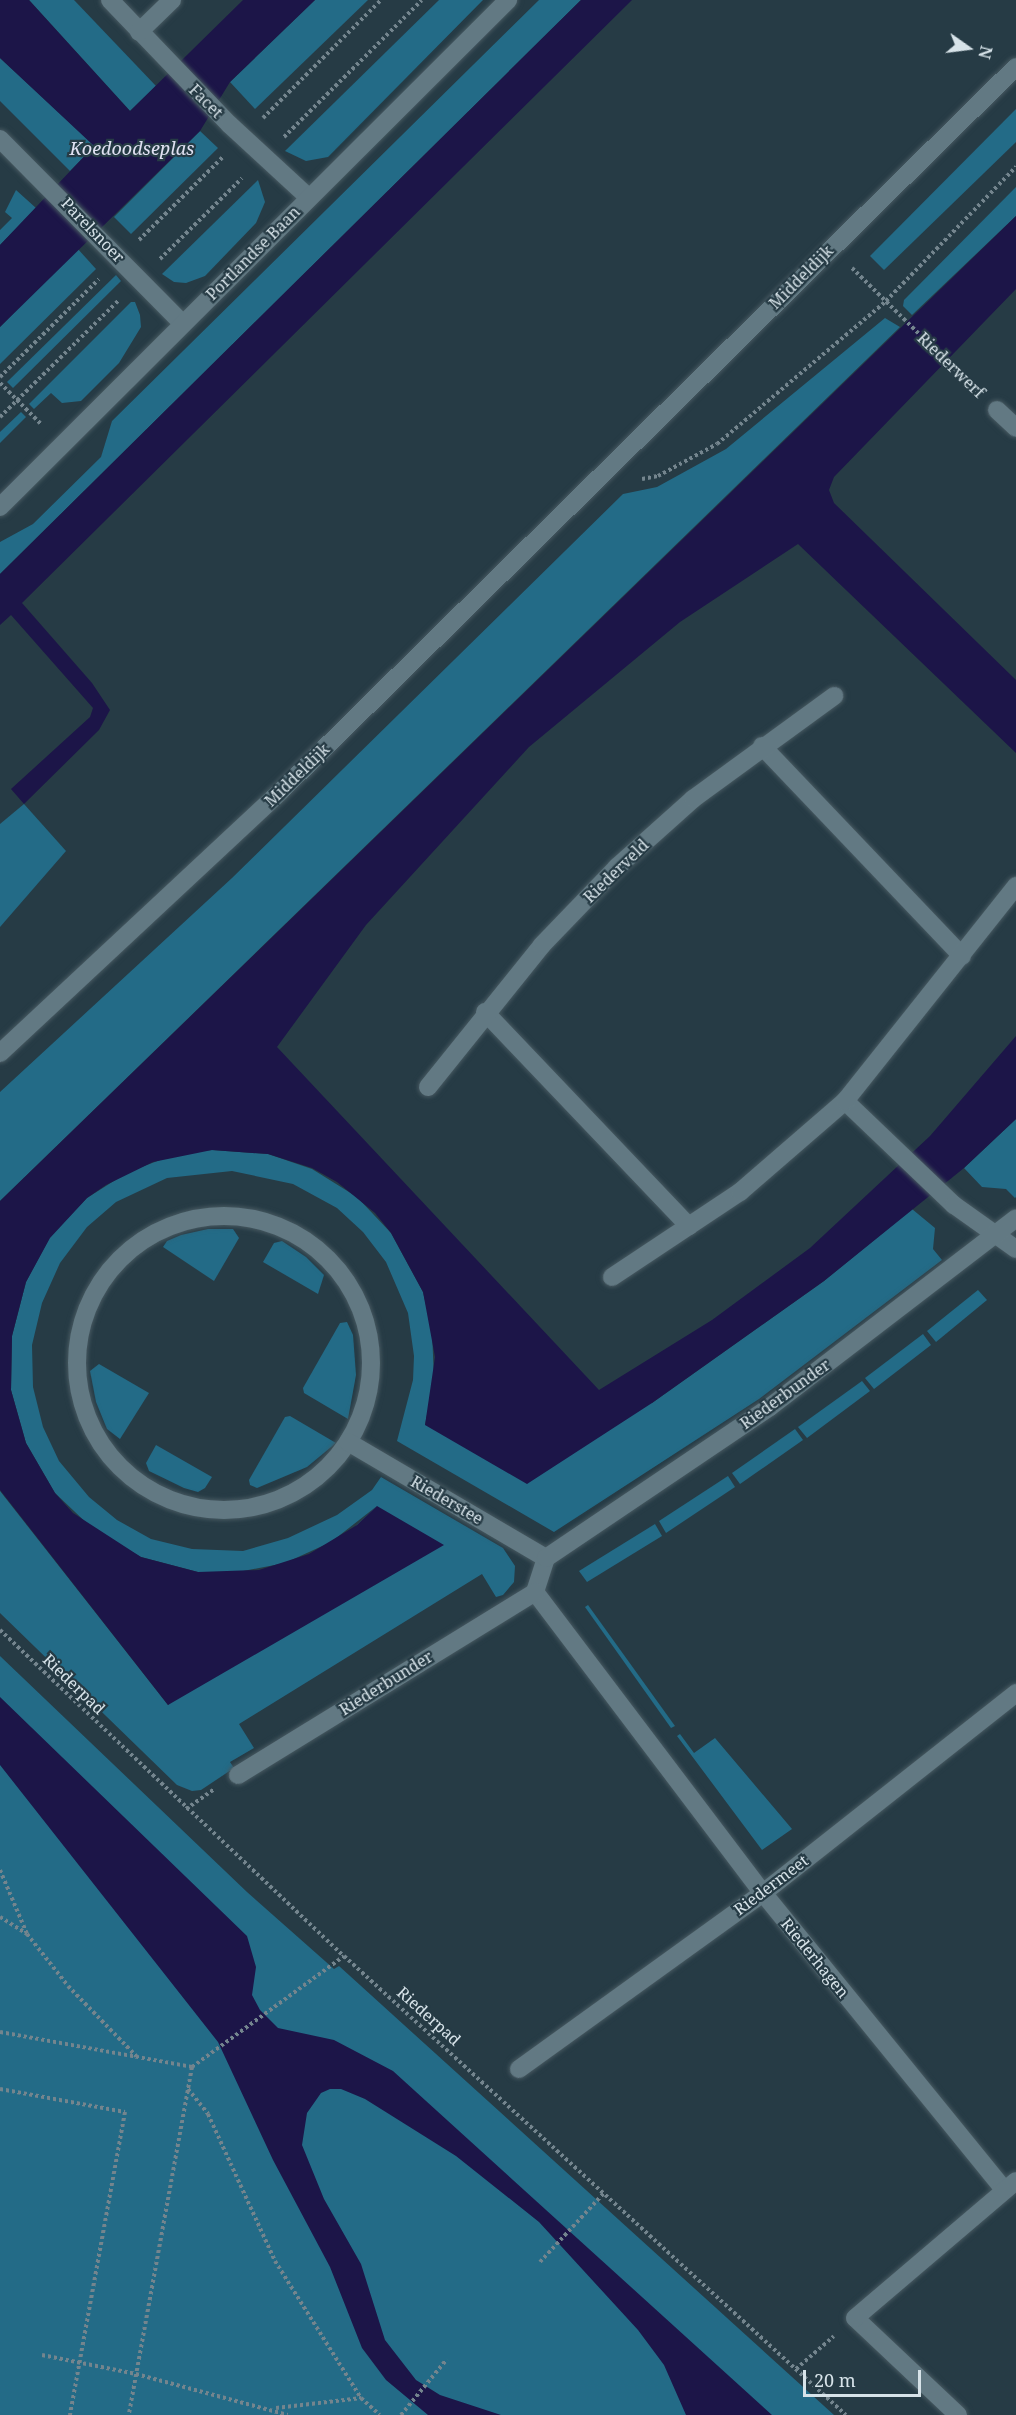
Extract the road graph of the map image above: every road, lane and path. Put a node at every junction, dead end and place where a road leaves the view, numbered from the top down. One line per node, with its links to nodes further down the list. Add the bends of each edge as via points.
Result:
1 (110, 0): 6 (street, Facet)
2 (172, 0): 6 (street)
3 (381, 0): 8 (path)
4 (422, 0): 10 (path)
5 (508, 0): 12 (street, Portlandse Baan)
6 (139, 32): 8 (street, Facet)
7 (1016, 67): 32 (street, Middeldijk, via 280,792)
8 (238, 130): 10 (street, Facet); 13 (path)
9 (0, 139): 13 (street, Parelsnoer)
10 (265, 156): 12 (street, Facet); 15 (path)
11 (1016, 167): 16 (path)
12 (308, 197): 17 (street, Portlandse Baan)
13 (114, 252): 15 (street, Parelsnoer); 18 (path)
14 (846, 263): 16 (path, Riederwerf)
15 (140, 279): 17 (street, Parelsnoer); 20 (path)
16 (886, 301): 21 (path, Riederwerf); 25 (path, via 717,444 658,476)
17 (183, 324): 24 (street, Portlandse Baan)
18 (0, 377)
19 (0, 383): 20 (path)
20 (17, 400): 22 (path); 24 (path)
21 (997, 410): 23 (street, Riederwerf)
22 (0, 417)
23 (1016, 428)
24 (62, 445): 26 (street, Portlandse Baan)
25 (638, 480)
26 (0, 507)
27 (834, 696): 28 (street, Riederveld)
28 (762, 746): 30 (street); 31 (street, Riederveld, via 693,799 617,867)
29 (1016, 886): 30 (street)
30 (962, 956): 34 (street)
31 (485, 1012): 33 (street, Riederveld); 36 (street)
32 (0, 1053)
33 (428, 1087)
34 (845, 1101): 36 (street, via 740,1192); 37 (street, via 954,1204)
35 (1016, 1218): 37 (street, Riederbunder)
36 (689, 1226): 39 (street)
37 (997, 1236): 38 (street); 41 (street, Riederbunder, via 770,1407)
38 (1016, 1249)
39 (612, 1277)
40 (348, 1442): 40 (street, via 369,1390 369,1340 352,1289 318,1249 296,1234 264,1221 220,1215 195,1218 145,1238 107,1274 93,1296 78,1346 81,1399 103,1447 140,1484 162,1497 205,1509 240,1510 265,1505 313,1481); 41 (street, Riederstee)
41 (546, 1558): 42 (street)
42 (535, 1592): 45 (street, Riederbunder); 47 (street, Riederhagen)
43 (0, 1630): 50 (path, Riederpad)
44 (1016, 1693): 47 (street, Riedermeet)
45 (238, 1774)
46 (0, 1870): 49 (path)
47 (763, 1893): 54 (street, Riedermeet); 57 (street, Riederhagen)
48 (0, 1917): 49 (path)
49 (27, 1934): 52 (path, via 68,1986)
50 (344, 1956): 53 (path); 58 (path, Riederpad)
51 (0, 2032): 52 (path)
52 (136, 2056): 53 (path)
53 (192, 2067): 56 (path)
54 (519, 2069)
55 (0, 2089): 63 (path, via 125,2112)
56 (188, 2089): 65 (path); 66 (path, via 208,2114 275,2261)
57 (1010, 2185): 60 (street, Riederhagen)
58 (604, 2193): 59 (path); 64 (path, Riederpad)
59 (540, 2262)
60 (855, 2318): 64 (path); 74 (street)
61 (42, 2355): 63 (path)
62 (447, 2359): 68 (path)
63 (79, 2362): 65 (path); 69 (path)
64 (796, 2369): 73 (path, Riederpad)
65 (136, 2374): 67 (path); 70 (path)
66 (362, 2398): 67 (path); 72 (path)
67 (274, 2409): 71 (path)
68 (403, 2414)
69 (70, 2415)
70 (129, 2415)
71 (288, 2415)
72 (380, 2415)
73 (846, 2415)
74 (958, 2415)

